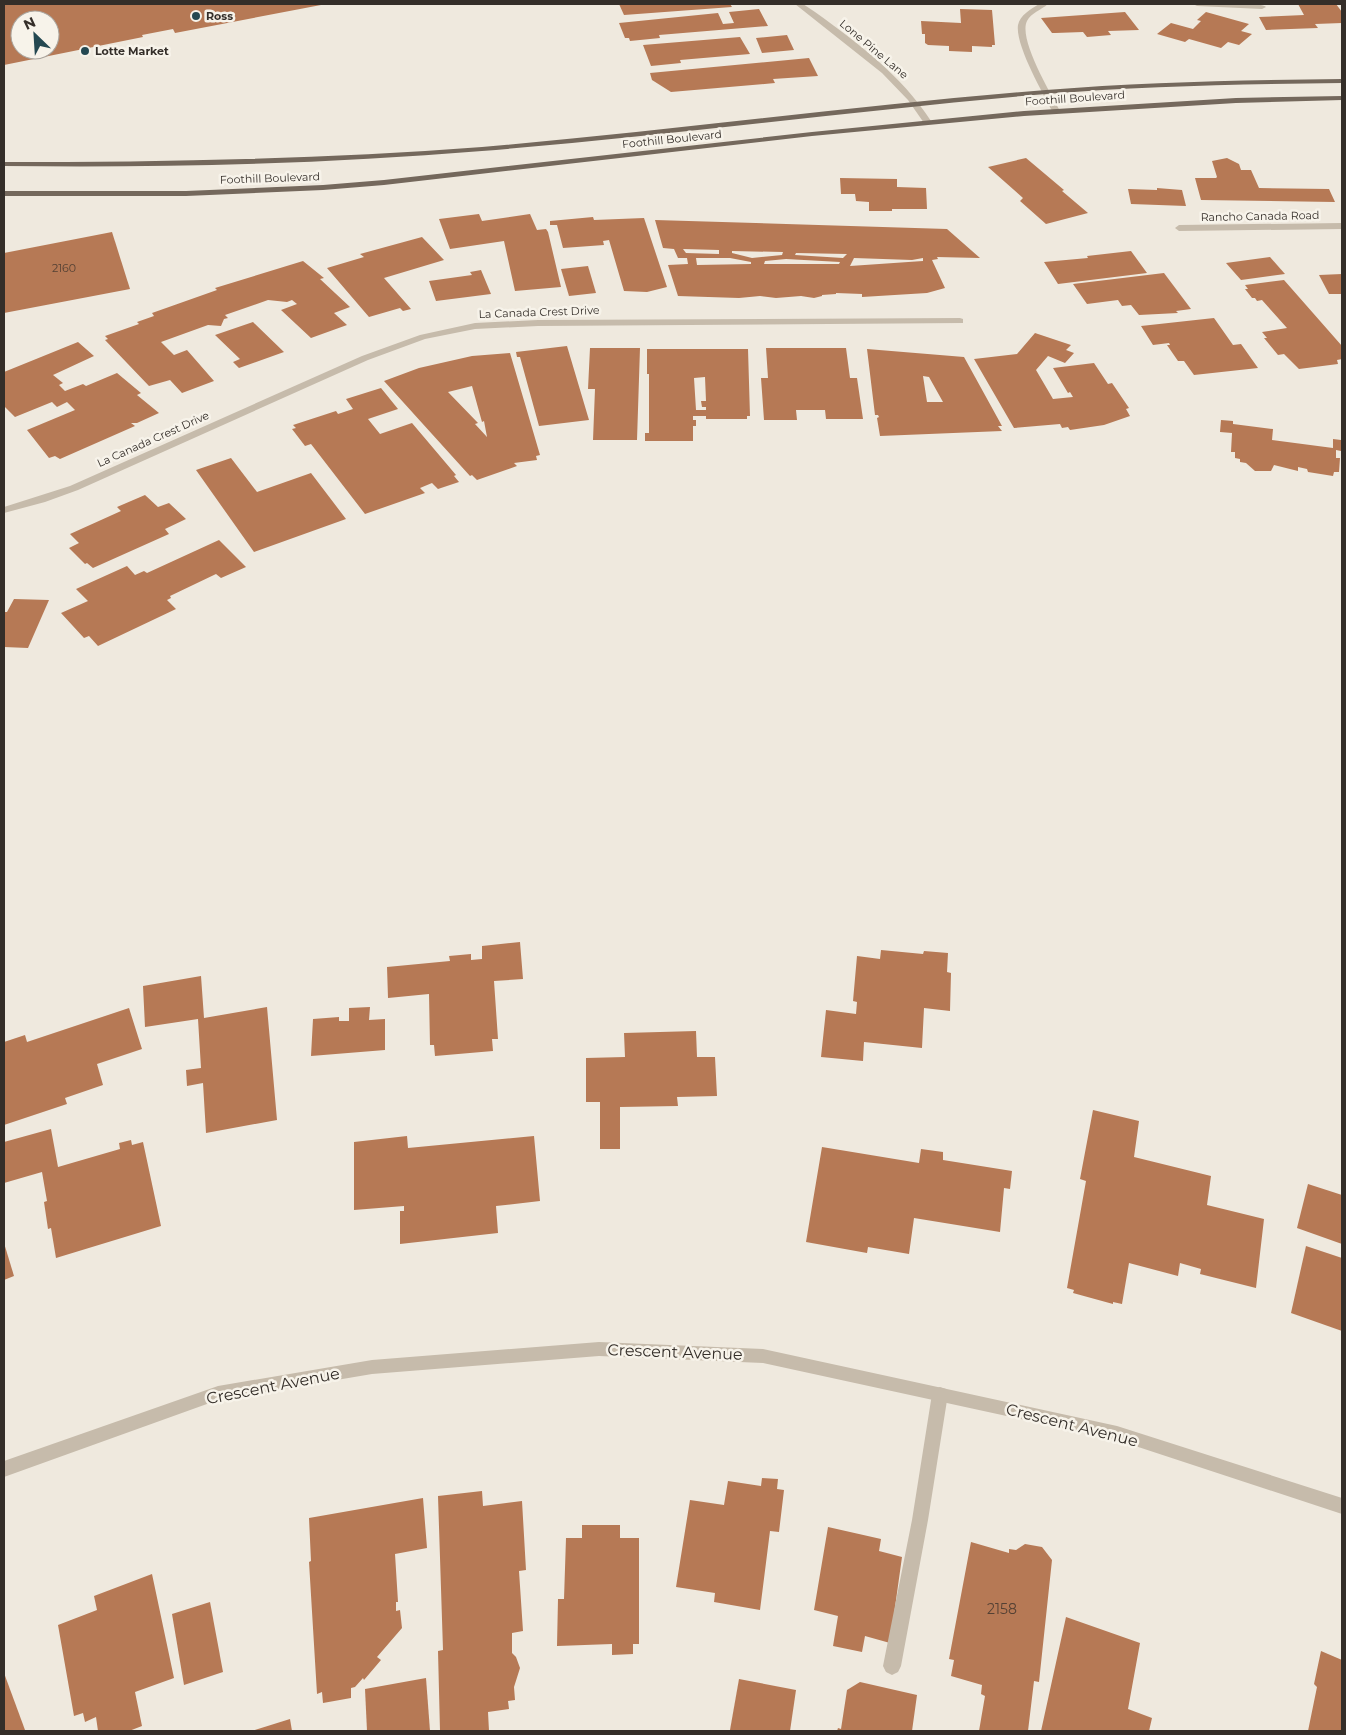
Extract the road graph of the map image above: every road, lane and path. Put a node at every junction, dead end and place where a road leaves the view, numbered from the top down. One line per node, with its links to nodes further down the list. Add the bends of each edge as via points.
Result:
1 (798, 4): 8 (street, Lone Pine Lane, via 892,76)
2 (1044, 4): 6 (street, via 1030,12 1021,25 1022,36)
3 (1197, 4): 4 (street)
4 (1262, 7)
5 (1342, 81): 6 (main road, Foothill Boulevard, via 1154,85)
6 (1046, 92): 8 (main road, Foothill Boulevard); 9 (street)
7 (1342, 98): 9 (main road, Foothill Boulevard)
8 (917, 105): 10 (street, Lone Pine Lane); 11 (main road, Foothill Boulevard)
9 (1056, 110): 10 (main road, Foothill Boulevard)
10 (927, 121): 12 (main road, Foothill Boulevard)
11 (611, 137): 12 (main road); 13 (main road, Foothill Boulevard, via 336,159 194,164)
12 (619, 156): 14 (main road, Foothill Boulevard, via 371,184 277,190)
13 (4, 164)
14 (4, 194)
15 (1342, 226): 16 (street, Rancho Canada Road)
16 (1179, 228)
17 (960, 321): 18 (street, La Canada Crest Drive, via 538,323 476,326 423,336 365,358 74,488)
18 (4, 510)
19 (940, 1394): 20 (street, Crescent Avenue, via 763,1356 599,1349 372,1367 218,1393); 21 (street, Crescent Avenue, via 1116,1432); 22 (street)
20 (4, 1469)
21 (1342, 1506)
22 (892, 1666)

